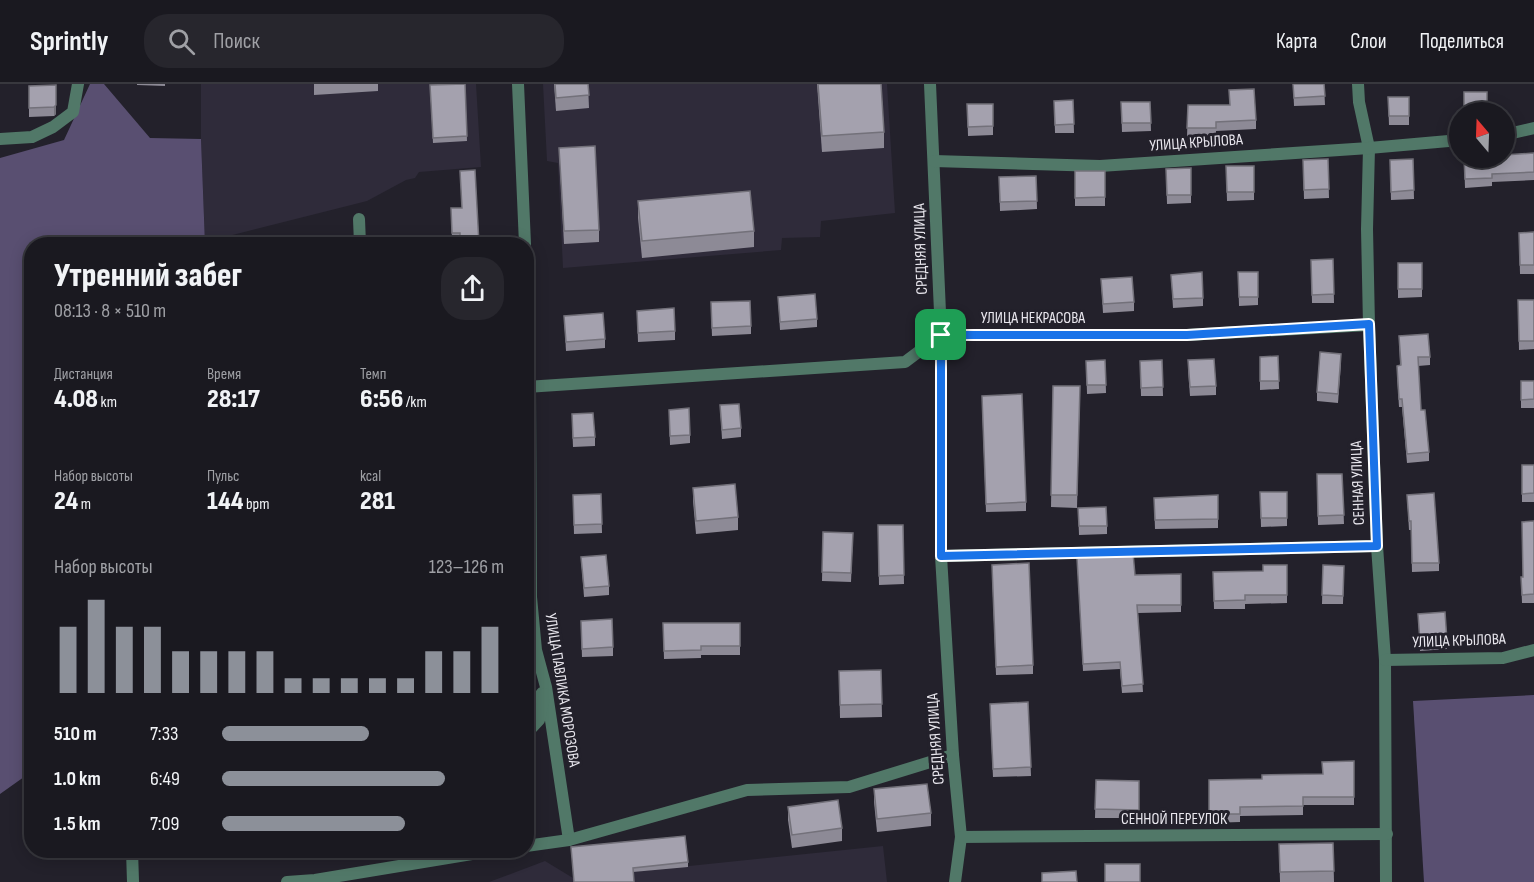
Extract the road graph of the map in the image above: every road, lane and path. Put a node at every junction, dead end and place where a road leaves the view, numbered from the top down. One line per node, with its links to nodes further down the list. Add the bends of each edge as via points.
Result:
1 (78, 84): 7 (street, via 73,112 53,127 32,137)
2 (518, 84): 13 (street)
3 (930, 84): 10 (street, СРЕДНЯЯ УЛИЦА)
4 (1358, 84): 9 (street, СЕННАЯ УЛИЦА)
5 (1534, 128): 6 (street)
6 (1515, 132)
7 (0, 139)
8 (1449, 141): 9 (street, УЛИЦА КРЫЛОВА)
9 (1369, 148): 10 (street, УЛИЦА КРЫЛОВА, via 1100,166); 14 (street, СЕННАЯ УЛИЦА)
10 (934, 161): 15 (street, СРЕДНЯЯ УЛИЦА)
11 (359, 219): 12 (street)
12 (360, 237)
13 (525, 237)
14 (1369, 324): 15 (street, УЛИЦА НЕКРАСОВА, via 1187,335); 17 (street, СЕННАЯ УЛИЦА)
15 (941, 335): 16 (street, via 905,362); 18 (street, СРЕДНЯЯ УЛИЦА)
16 (534, 387)
17 (1377, 546): 18 (street); 21 (street, СЕННАЯ УЛИЦА)
18 (941, 556): 25 (street, СРЕДНЯЯ УЛИЦА)
19 (534, 629): 22 (street, УЛИЦА ПАВЛИКА МОРОЗОВА)
20 (1534, 650): 21 (street, УЛИЦА КРЫЛОВА, via 1503,658)
21 (1385, 660): 26 (street, СЕННАЯ УЛИЦА)
22 (546, 687): 23 (street); 24 (street, via 539,720); 28 (street, УЛИЦА ПАВЛИКА МОРОЗОВА)
23 (534, 704)
24 (534, 725)
25 (953, 755): 27 (street, СРЕДНЯЯ УЛИЦА); 28 (street, via 849,787 747,790)
26 (1387, 834): 27 (street, СЕННОЙ ПЕРЕУЛОК); 38 (street, СЕННАЯ УЛИЦА)
27 (961, 837): 37 (street, СРЕДНЯЯ УЛИЦА)
28 (568, 840): 29 (street)
29 (534, 845)
30 (132, 858): 35 (street)
31 (430, 858): 33 (street)
32 (445, 858): 33 (street)
33 (426, 861): 34 (street)
34 (315, 881): 36 (street)
35 (133, 882)
36 (287, 882)
37 (955, 882)
38 (1386, 882)

